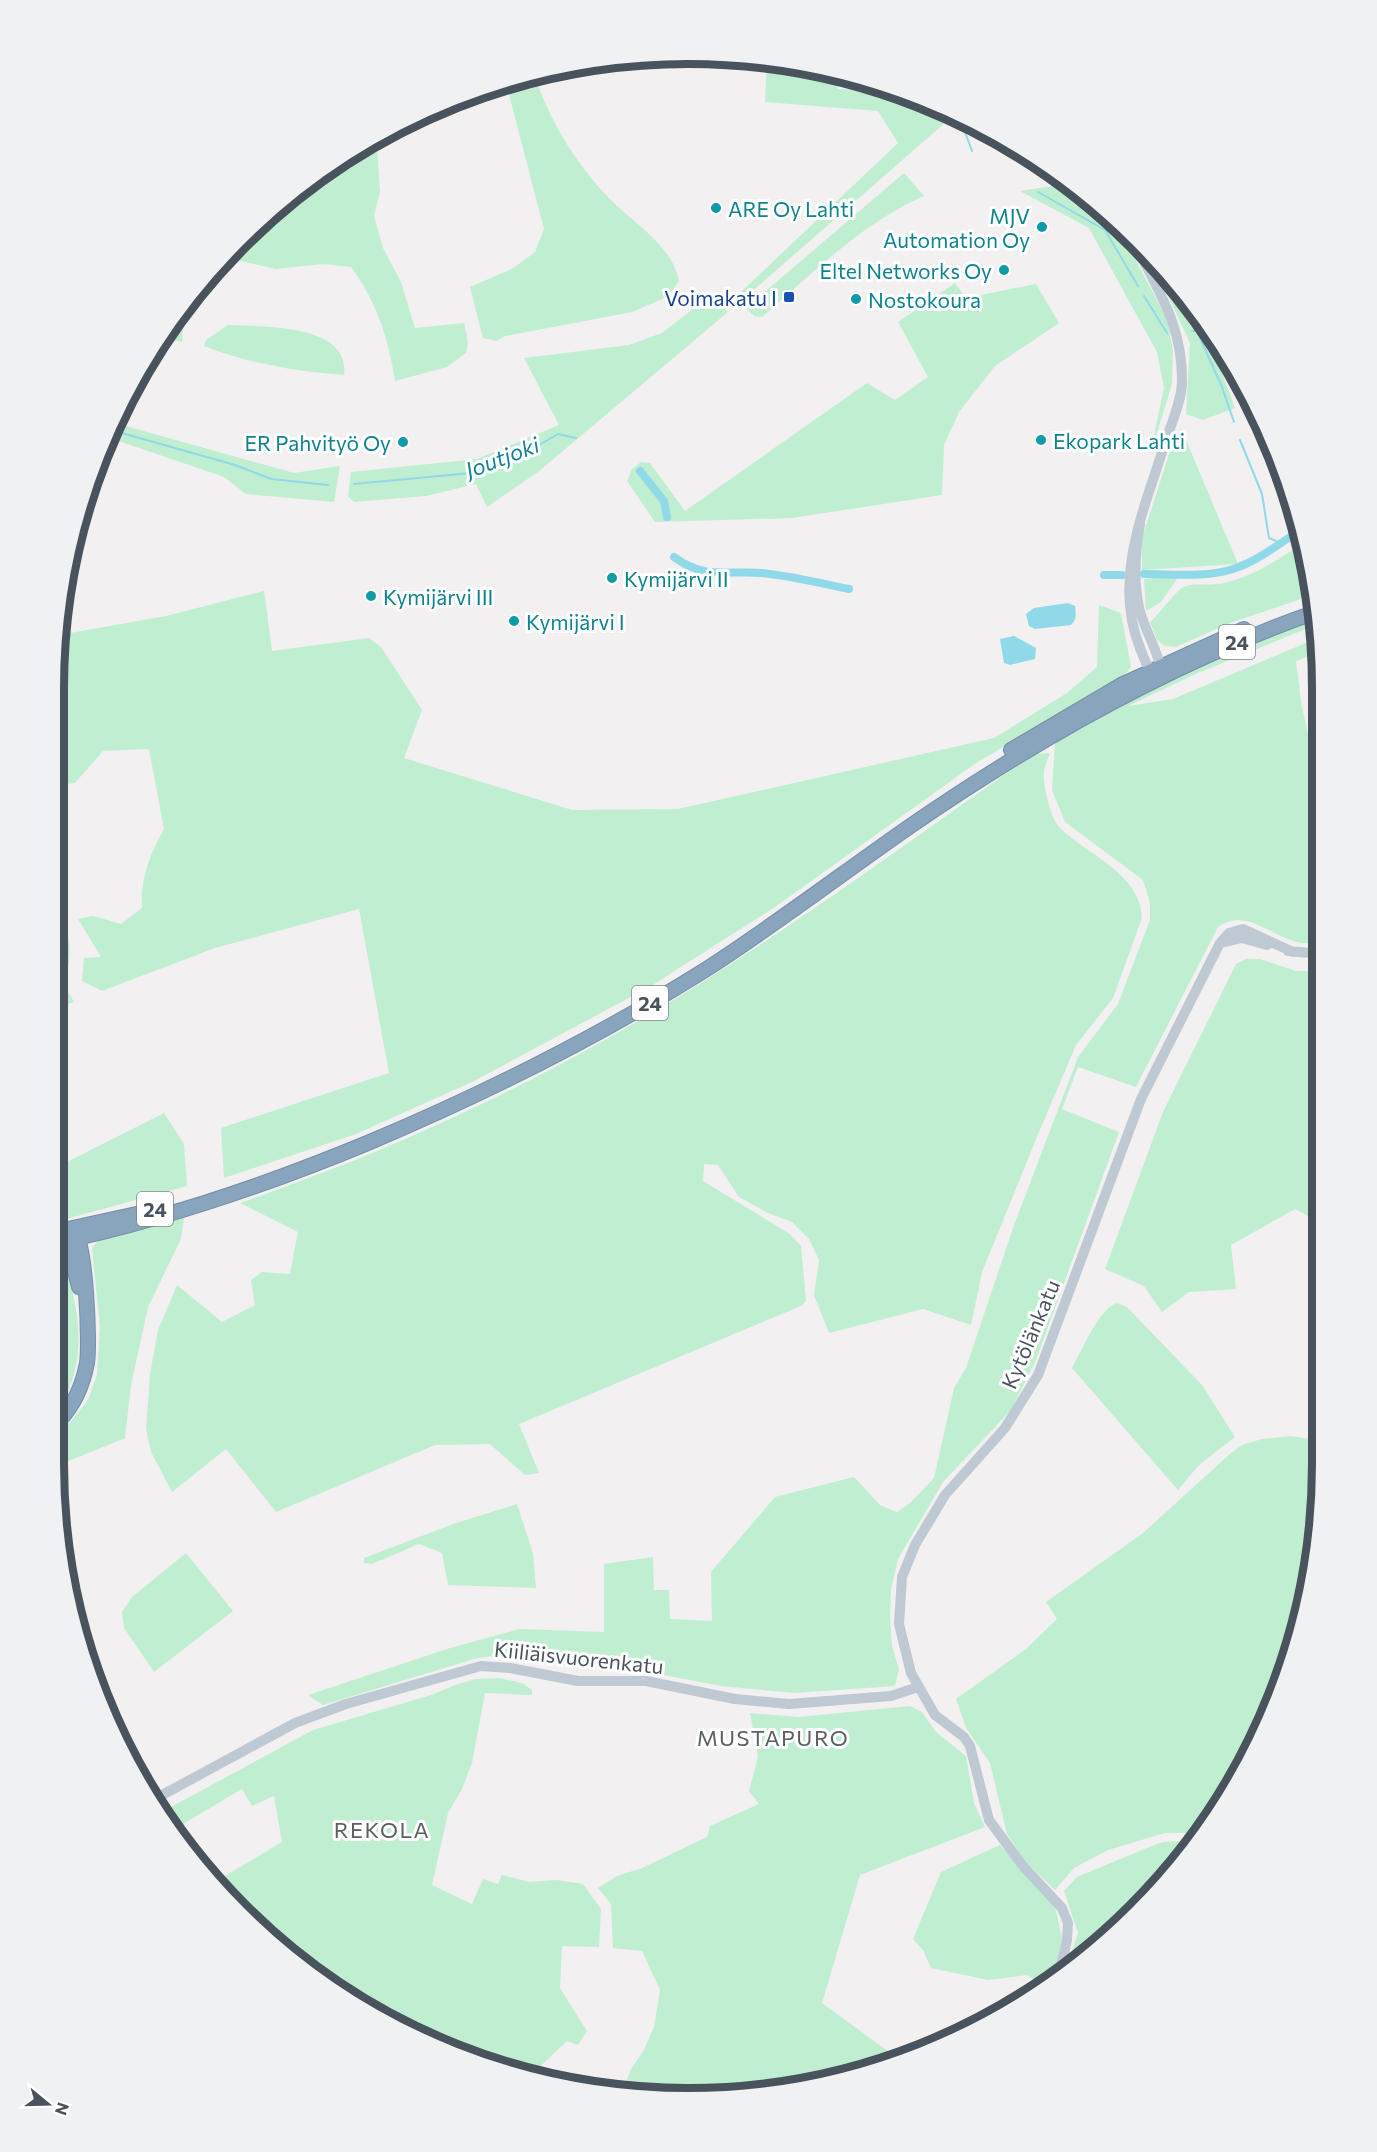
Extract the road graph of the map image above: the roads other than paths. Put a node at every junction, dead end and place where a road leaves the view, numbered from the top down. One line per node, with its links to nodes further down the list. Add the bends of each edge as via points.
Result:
1 (1146, 264): 4 (street, via 1176,327 1181,349 1182,386 1140,524 1135,562 1142,621)
2 (1307, 606): 4 (highway, 24, via 1210,642)
3 (1308, 615): 4 (highway, 24)
4 (1157, 671): 6 (highway, 24, via 912,825 749,941 618,1022 493,1088 260,1186)
5 (1312, 953): 8 (street, Kytölänkatu, via 1293,952 1243,929 1223,939 1217,950 1141,1099 1038,1376 1009,1422 945,1495 907,1562 899,1594 899,1624 906,1659)
6 (67, 1236): 7 (highway, via 88,1347 83,1378)
7 (64, 1415)
8 (918, 1687): 9 (street, Kiiliäisvuorenkatu, via 891,1696 789,1704 735,1699 646,1681 578,1681 481,1666 346,1704 295,1723); 10 (street, Kytölänkatu, via 935,1715 970,1746 989,1820 1023,1866 1062,1908 1068,1923)
9 (161, 1796)
10 (1061, 1964)

